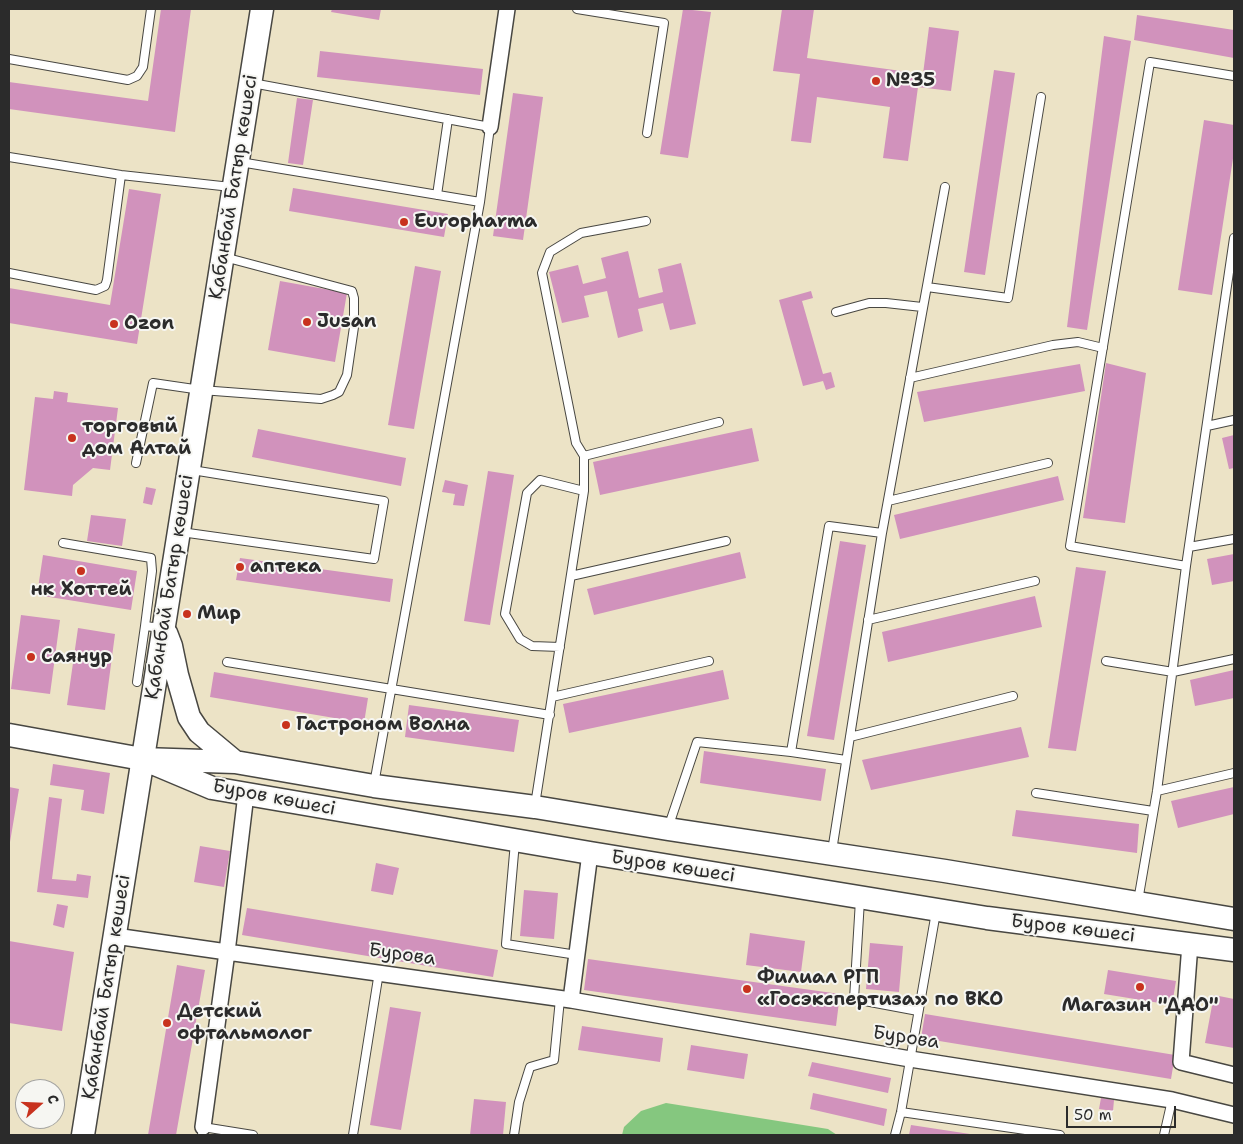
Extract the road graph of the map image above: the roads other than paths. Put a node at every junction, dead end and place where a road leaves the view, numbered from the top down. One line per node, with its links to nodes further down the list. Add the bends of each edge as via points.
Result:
1 (151, 9): 5 (lane, via 143,67 137,76 128,80)
2 (262, 9): 7 (main road, Қабанбай Батыр көшесі)
3 (507, 9): 10 (street)
4 (577, 9): 11 (lane, via 664,22)
5 (9, 59)
6 (1234, 76): 27 (lane, via 1150,62)
7 (251, 83): 9 (lane); 13 (main road, Қабанбай Батыр көшесі)
8 (1041, 97): 24 (lane, via 1008,298)
9 (448, 119): 10 (lane); 17 (lane)
10 (490, 128): 18 (lane)
11 (647, 133)
12 (9, 157): 14 (lane)
13 (237, 162): 15 (main road, Қабанбай Батыр көшесі); 17 (lane)
14 (120, 175): 15 (lane); 23 (lane, via 105,286 96,290)
15 (233, 187): 21 (main road, Қабанбай Батыр көшесі)
16 (945, 187): 24 (lane)
17 (437, 195): 18 (lane)
18 (480, 202): 57 (lane)
19 (646, 221): 33 (lane, via 581,233 550,252 542,273 576,442)
20 (1234, 238): 22 (lane)
21 (223, 257): 29 (main road, Қабанбай Батыр көшесі); 29 (lane, via 352,291 354,326 347,375 338,392 321,399)
22 (1233, 258): 32 (lane)
23 (9, 273)
24 (926, 287): 25 (lane)
25 (922, 307): 26 (lane, via 868,303); 28 (lane)
26 (836, 312)
27 (1103, 348): 28 (lane, via 1078,342 1053,345); 45 (lane, via 1070,546)
28 (910, 378): 38 (lane)
29 (201, 390): 34 (lane, via 154,383); 36 (main road, Қабанбай Батыр көшесі)
30 (1234, 420): 32 (lane)
31 (719, 422): 33 (lane)
32 (1207, 426): 44 (lane)
33 (584, 456): 37 (lane)
34 (136, 463)
35 (1048, 463): 38 (lane)
36 (188, 470): 39 (main road, Қабанбай Батыр көшесі); 39 (lane, via 384,502 374,560)
37 (584, 491): 46 (lane); 50 (lane, via 540,480 527,493 505,614 520,639 532,646)
38 (888, 501): 40 (lane)
39 (179, 532): 49 (main road, Қабанбай Батыр көшесі)
40 (882, 533): 48 (lane); 63 (lane, via 829,526)
41 (1234, 539): 44 (lane)
42 (726, 541): 46 (lane)
43 (63, 544): 49 (lane, via 151,558)
44 (1189, 548): 45 (lane)
45 (1186, 566): 55 (lane)
46 (571, 576): 50 (lane)
47 (1035, 581): 48 (lane)
48 (868, 620): 62 (lane)
49 (154, 627): 56 (lane); 64 (main road, Қабанбай Батыр көшесі); 66 (main road, via 171,646 189,717 199,732)
50 (560, 647): 59 (lane)
51 (1234, 659): 55 (lane)
52 (709, 661): 59 (lane)
53 (1106, 661): 55 (lane)
54 (227, 662): 57 (lane)
55 (1173, 672): 69 (lane)
56 (136, 682)
57 (391, 688): 60 (lane); 68 (lane)
58 (1013, 696): 62 (lane)
59 (552, 697): 60 (lane)
60 (550, 714): 72 (lane)
61 (9, 735): 64 (main road)
62 (850, 737): 65 (lane)
63 (791, 752): 65 (lane); 74 (lane, via 698,742)
64 (142, 759): 66 (main road, Буров көшесі); 71 (main road, Буров көшесі, via 212,788); 84 (main road, Қабанбай Батыр көшесі)
65 (846, 760): 78 (lane)
66 (235, 762): 68 (main road, Буров көшесі)
67 (1234, 774): 69 (lane)
68 (374, 786): 72 (main road, Буров көшесі)
69 (1157, 791): 73 (lane)
70 (1036, 793): 73 (lane)
71 (246, 794): 75 (main road, Буров көшесі); 87 (street)
72 (535, 807): 74 (main road, Буров көшесі)
73 (1153, 810): 81 (lane)
74 (668, 829): 76 (main road, Буров көшесі)
75 (515, 840): 77 (main road, Буров көшесі); 88 (lane, via 506,944)
76 (774, 846): 78 (main road, Буров көшесі); 79 (main road)
77 (590, 853): 79 (main road, Буров көшесі); 88 (street)
78 (831, 853): 81 (main road, Буров көшесі)
79 (770, 883): 80 (main road, Буров көшесі)
80 (860, 898): 82 (main road, Буров көшесі); 91 (lane, via 854,999)
81 (1138, 903): 83 (main road, Буров көшесі)
82 (936, 910): 85 (main road, Буров көшесі); 91 (lane)
83 (1234, 919)
84 (115, 936): 87 (street, Бурова); 98 (main road, Қабанбай Батыр көшесі)
85 (1190, 944): 86 (main road, Буров көшесі); 93 (street, via 1181,1062)
86 (1234, 950)
87 (227, 952): 89 (street, Бурова); 97 (street)
88 (577, 955): 90 (street)
89 (379, 972): 90 (street, Бурова); 100 (lane)
90 (565, 1000): 92 (street, Бурова); 101 (lane, via 554,1060 530,1067 519,1102)
91 (918, 1011): 92 (lane)
92 (910, 1059): 94 (street, Бурова); 95 (lane)
93 (1234, 1075)
94 (1172, 1100): 96 (street, Бурова); 104 (lane)
95 (901, 1112): 102 (lane); 103 (lane)
96 (1234, 1115)
97 (203, 1131): 99 (lane)
98 (83, 1135)
99 (253, 1135)
100 (353, 1135)
101 (514, 1135)
102 (895, 1135)
103 (1060, 1135)
104 (1164, 1135)

